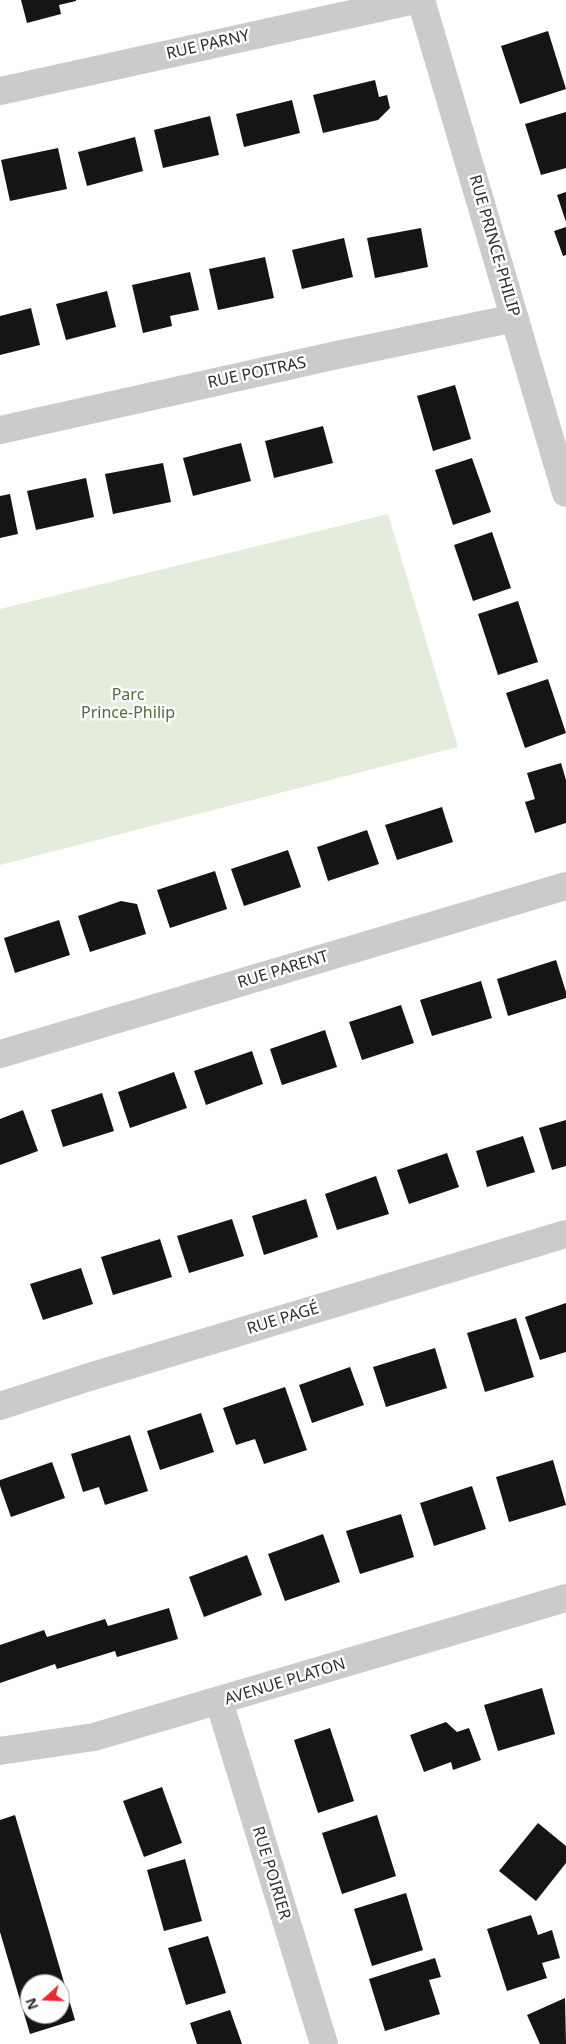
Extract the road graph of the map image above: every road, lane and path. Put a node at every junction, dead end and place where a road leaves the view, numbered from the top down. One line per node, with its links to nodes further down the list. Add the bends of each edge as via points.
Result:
1 (415, 0): 3 (street, RUE PARNY)
2 (422, 0): 4 (street, RUE PRINCE-PHILIP)
3 (0, 92)
4 (515, 318): 5 (street, RUE POITRAS); 6 (street, RUE PRINCE-PHILIP)
5 (0, 430)
6 (566, 492)
7 (566, 886): 8 (street, RUE PARENT)
8 (0, 1054)
9 (566, 1234): 10 (street, RUE PAGÉ)
10 (0, 1406)
11 (566, 1598): 12 (street, AVENUE PLATON)
12 (219, 1701): 13 (street, AVENUE PLATON, via 94,1737); 14 (street, RUE POIRIER)
13 (0, 1751)
14 (324, 2044)

